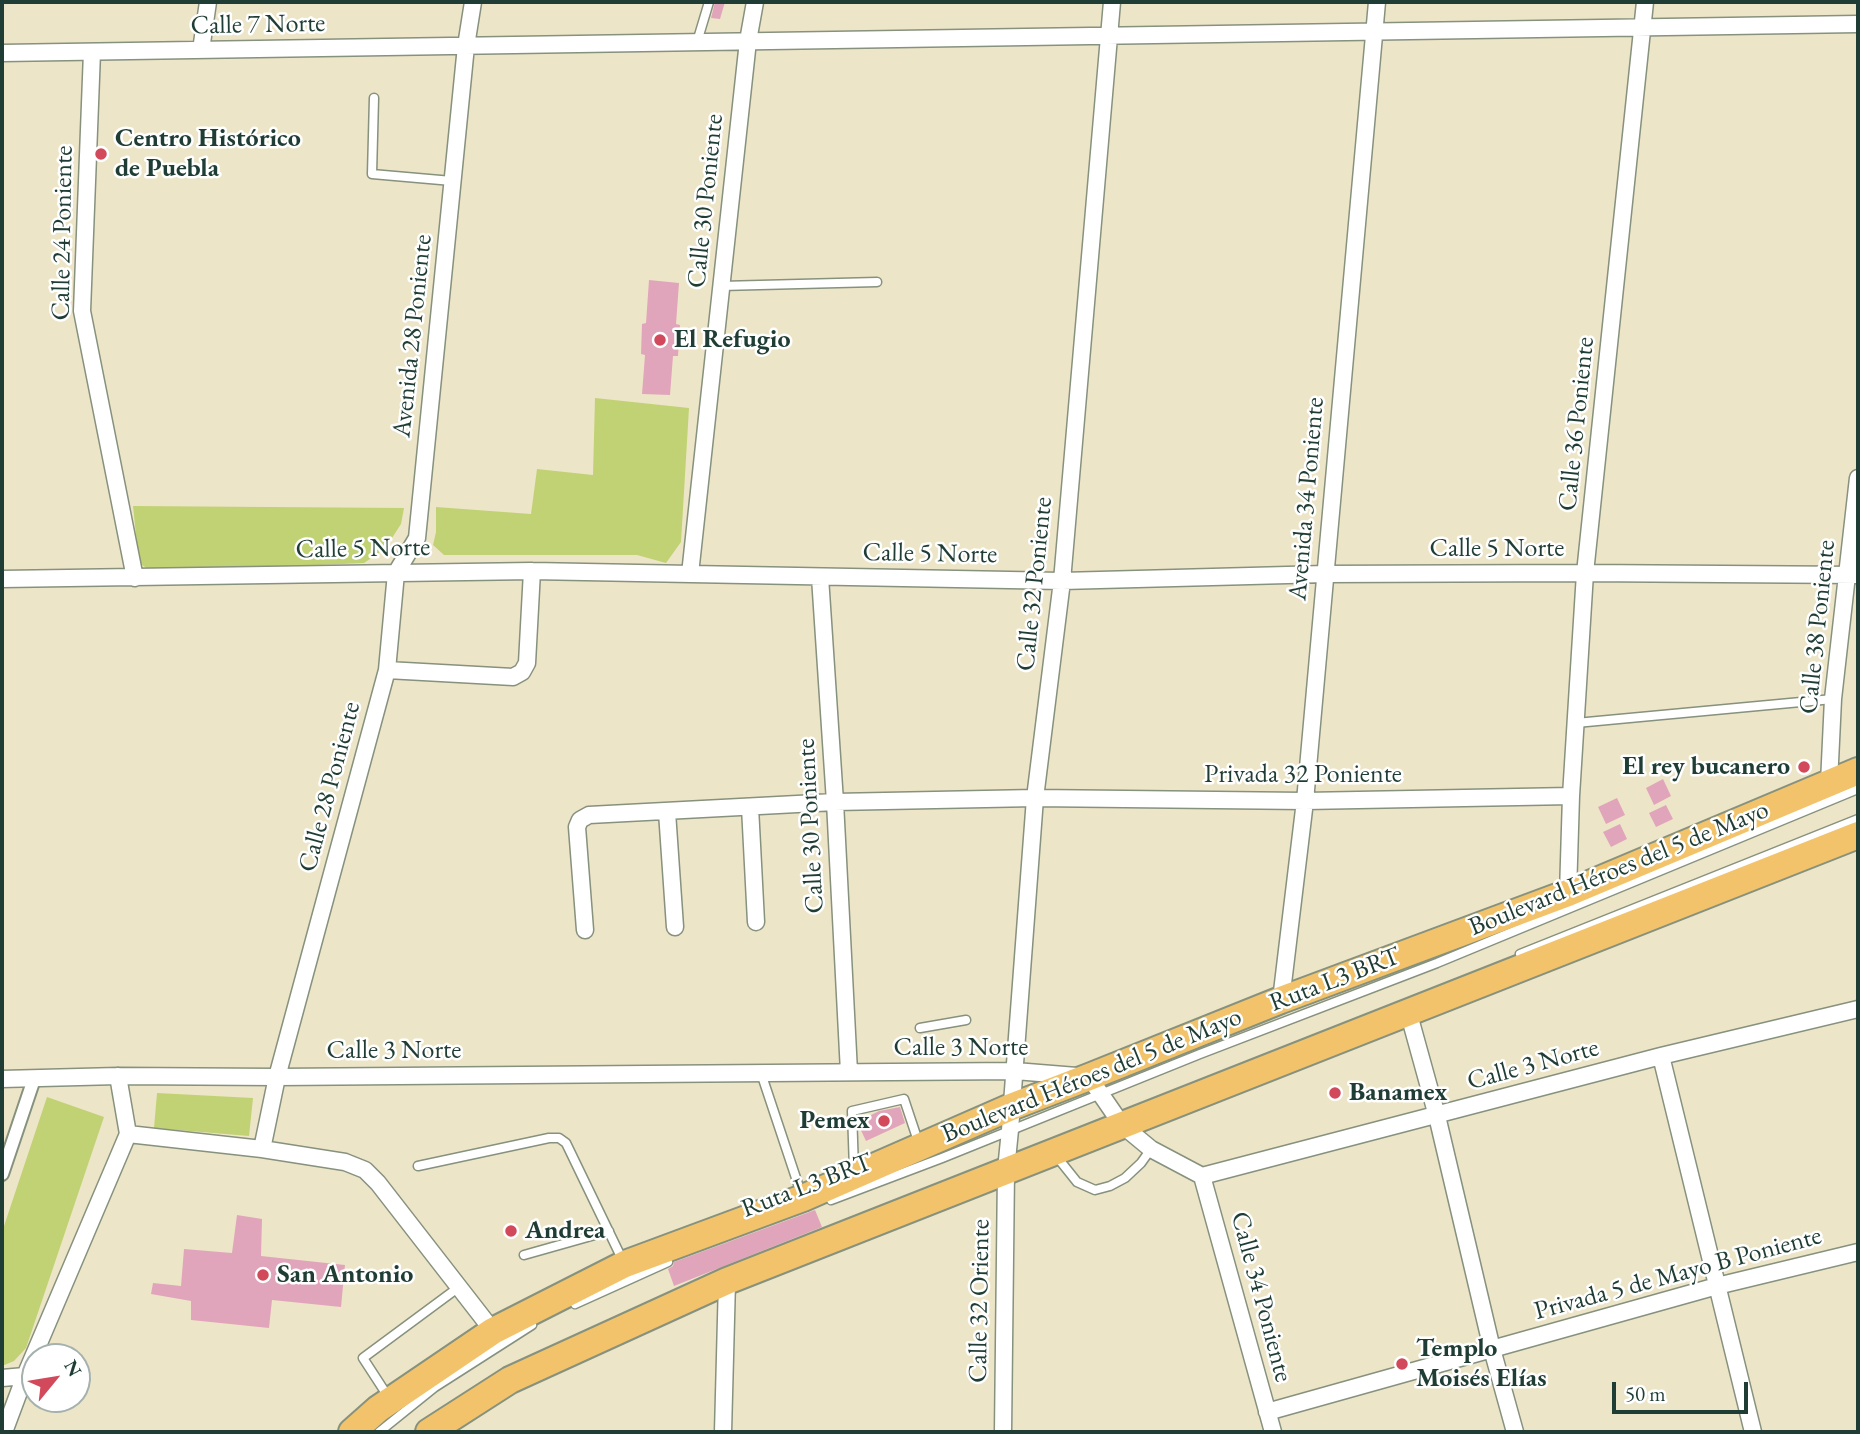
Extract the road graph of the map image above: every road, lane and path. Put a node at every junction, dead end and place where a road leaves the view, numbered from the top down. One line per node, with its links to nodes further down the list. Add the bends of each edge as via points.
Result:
1 (208, 2): 15 (street)
2 (473, 2): 14 (street, Avenida 28 Poniente)
3 (709, 2): 13 (lane)
4 (755, 2): 12 (street, Calle 30 Poniente)
5 (1112, 2): 11 (street, Calle 32 Poniente)
6 (1377, 2): 10 (street, Avenida 34 Poniente)
7 (1645, 2): 9 (street, Calle 36 Poniente)
8 (1858, 24): 9 (street, Calle 7 Norte)
9 (1643, 28): 10 (street, Calle 7 Norte); 25 (street, Calle 36 Poniente)
10 (1376, 31): 11 (street, Calle 7 Norte); 27 (street, Avenida 34 Poniente)
11 (1109, 36): 12 (street, Calle 7 Norte); 32 (street, Calle 32 Poniente)
12 (748, 41): 13 (street, Calle 7 Norte); 21 (street, Calle 30 Poniente)
13 (697, 42): 14 (street, Calle 7 Norte)
14 (466, 46): 15 (street, Calle 7 Norte); 19 (street, Avenida 28 Poniente)
15 (201, 50): 16 (street, Calle 7 Norte)
16 (92, 52): 17 (street, Calle 7 Norte); 30 (street, Calle 24 Poniente, via 82,311)
17 (2, 53)
18 (374, 98): 19 (lane, via 372,174)
19 (452, 181): 24 (street, Avenida 28 Poniente, via 417,538)
20 (877, 282): 21 (lane)
21 (721, 286): 26 (street, Calle 30 Poniente)
22 (1858, 478): 28 (street, Calle 38 Poniente)
23 (532, 571): 24 (street, Calle 5 Norte); 26 (street, Calle 5 Norte); 33 (street, via 527,663 522,672 513,677)
24 (396, 573): 30 (street, Calle 5 Norte); 33 (street, Avenida 28 Poniente)
25 (1585, 573): 27 (street, Calle 5 Norte); 28 (street, Calle 5 Norte); 35 (street, Calle 36 Poniente)
26 (690, 574): 29 (street, Calle 5 Norte)
27 (1325, 574): 32 (street, Calle 5 Norte); 41 (street, Avenida 34 Poniente)
28 (1853, 575): 34 (street, Calle 38 Poniente)
29 (820, 577): 32 (street, Calle 5 Norte); 42 (street, Calle 30 Poniente)
30 (135, 578): 31 (street, Calle 5 Norte)
31 (2, 579)
32 (1062, 581): 40 (street, Calle 32 Poniente)
33 (387, 670): 63 (street, Calle 28 Poniente)
34 (1833, 699): 35 (lane); 37 (street, Calle 38 Poniente)
35 (1576, 723): 39 (street, Calle 36 Poniente)
36 (1858, 771): 37 (main road, Boulevard Héroes del 5 de Mayo)
37 (1829, 783): 47 (main road, Boulevard Héroes del 5 de Mayo)
38 (1858, 789): 66 (lane, Ruta L3 BRT, via 1437,963 1200,1054)
39 (1571, 796): 41 (street, Privada 32 Poniente); 47 (street, Calle 36 Poniente)
40 (1035, 798): 41 (street, Privada 32 Poniente); 42 (street, Privada 32 Poniente); 59 (street, Calle 32 Poniente)
41 (1305, 801): 52 (street, Avenida 34 Poniente)
42 (835, 802): 43 (street, Privada 32 Poniente); 60 (street, Calle 30 Poniente)
43 (750, 807): 44 (street, Privada 32 Poniente); 48 (street)
44 (667, 812): 49 (street); 50 (street, Privada 32 Poniente, via 589,815 580,820)
45 (1858, 819): 51 (lane)
46 (1858, 835): 54 (main road, Boulevard Héroes del 5 de Mayo)
47 (1568, 893): 52 (main road, Boulevard Héroes del 5 de Mayo)
48 (756, 922)
49 (676, 927)
50 (585, 930)
51 (1508, 959)
52 (1281, 1000): 66 (main road, Boulevard Héroes del 5 de Mayo)
53 (1858, 1009): 58 (street, Calle 3 Norte)
54 (1408, 1011): 67 (street); 69 (main road, Boulevard Héroes del 5 de Mayo)
55 (965, 1020): 56 (lane)
56 (920, 1028)
57 (1342, 1029): 69 (lane, Ruta L3 BRT)
58 (1661, 1056): 67 (street, Calle 3 Norte); 87 (street)
59 (1015, 1071): 60 (street, Calle 3 Norte); 66 (street, Calle 3 Norte); 68 (street, Calle 32 Poniente)
60 (849, 1072): 61 (street, Calle 3 Norte)
61 (761, 1073): 63 (street, Calle 3 Norte); 80 (lane)
62 (118, 1076): 63 (street, Calle 3 Norte); 65 (street, Calle 3 Norte); 70 (street)
63 (276, 1077): 72 (street, Calle 28 Poniente)
64 (2, 1079): 65 (street, Calle 3 Norte)
65 (34, 1079): 77 (street)
66 (1096, 1086): 68 (main road, Boulevard Héroes del 5 de Mayo); 69 (street)
67 (1437, 1116): 79 (street, Calle 3 Norte); 93 (street)
68 (1011, 1118): 71 (main road, Boulevard Héroes del 5 de Mayo); 76 (street, Calle 32 Poniente); 80 (lane, Ruta L3 BRT, via 942,1158)
69 (1120, 1123): 73 (street); 74 (main road, Boulevard Héroes del 5 de Mayo); 76 (lane, Ruta L3 BRT)
70 (128, 1133): 72 (street); 92 (street)
71 (920, 1147): 78 (main road, Boulevard Héroes del 5 de Mayo); 78 (lane, via 904,1099 852,1111)
72 (262, 1149): 88 (street, via 345,1162 365,1170)
73 (1151, 1149): 74 (lane, via 1125,1178 1094,1190 1077,1182); 79 (street)
74 (1053, 1152): 76 (main road, Boulevard Héroes del 5 de Mayo)
75 (418, 1166): 81 (lane, via 559,1138 566,1143)
76 (1006, 1167): 86 (main road, Boulevard Héroes del 5 de Mayo); 105 (street, Calle 32 Oriente)
77 (2, 1174)
78 (855, 1175): 80 (main road, Boulevard Héroes del 5 de Mayo)
79 (1202, 1176): 98 (street, Calle 34 Poniente)
80 (812, 1201): 85 (main road, Boulevard Héroes del 5 de Mayo)
81 (609, 1231): 83 (lane); 85 (lane)
82 (1858, 1252): 87 (street, Privada 5 de Mayo B Poniente)
83 (524, 1255)
84 (681, 1257): 89 (lane)
85 (625, 1264): 91 (main road, Boulevard Héroes del 5 de Mayo)
86 (723, 1277): 99 (main road, Boulevard Héroes del 5 de Mayo, via 510,1380); 104 (street)
87 (1717, 1286): 93 (street, Privada 5 de Mayo B Poniente); 108 (street)
88 (460, 1287): 91 (street); 97 (lane, via 363,1358)
89 (563, 1309)
90 (540, 1320): 102 (lane, via 435,1387)
91 (493, 1331): 97 (main road, Boulevard Héroes del 5 de Mayo)
92 (39, 1343)
93 (1492, 1349): 98 (street, Privada 5 de Mayo B Poniente); 107 (street)
94 (21, 1376): 95 (street)
95 (2, 1378)
96 (21, 1387): 100 (street)
97 (391, 1400): 101 (main road, Boulevard Héroes del 5 de Mayo)
98 (1267, 1412): 106 (street, Calle 34 Poniente)
99 (428, 1428): 103 (lane)
100 (4, 1432)
101 (352, 1432)
102 (379, 1432)
103 (415, 1432)
104 (723, 1432)
105 (1003, 1432)
106 (1272, 1432)
107 (1515, 1432)
108 (1753, 1432)

